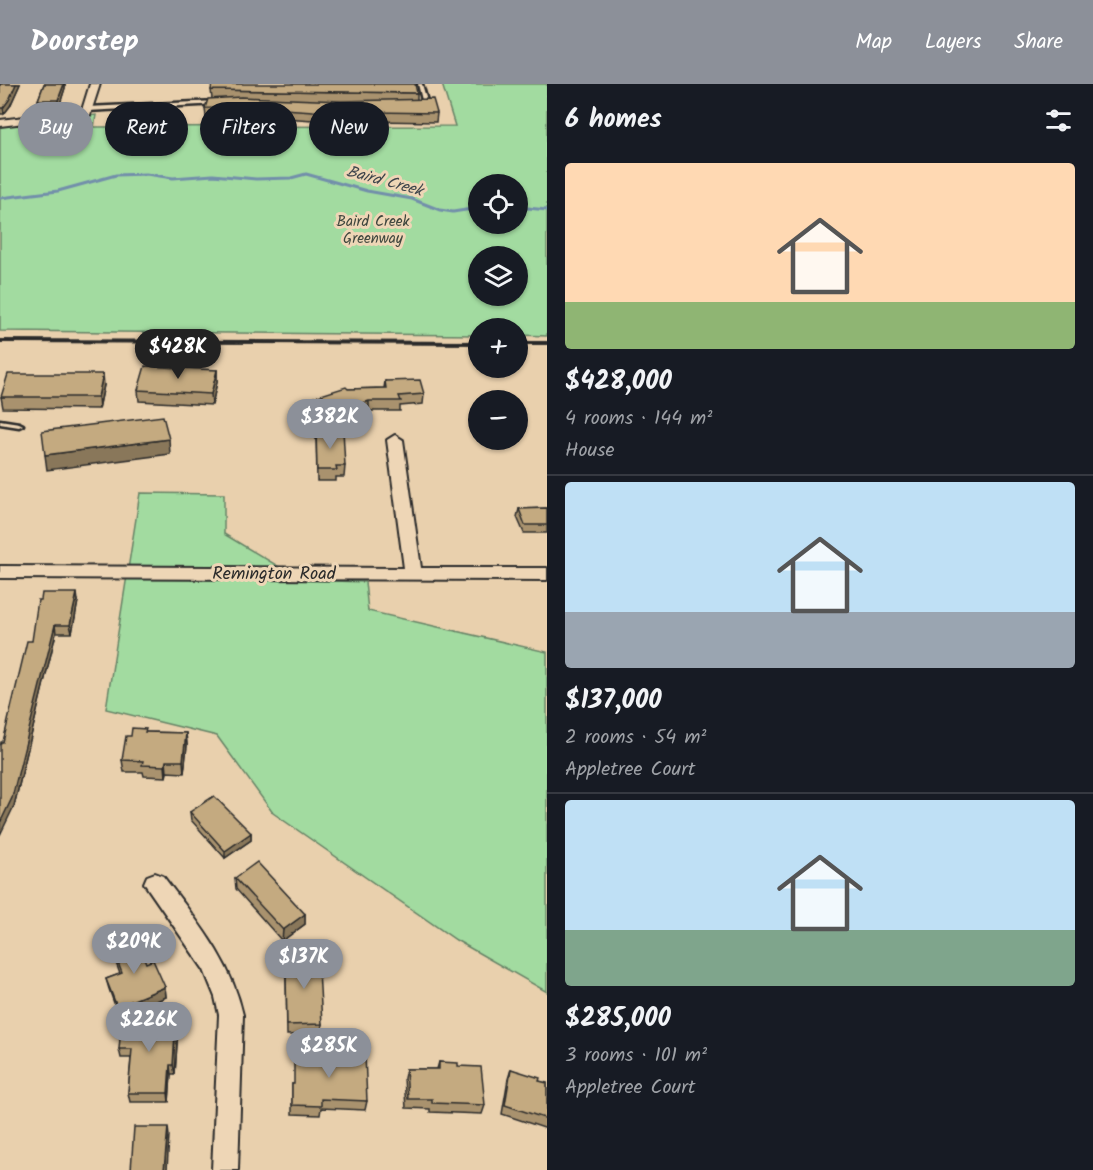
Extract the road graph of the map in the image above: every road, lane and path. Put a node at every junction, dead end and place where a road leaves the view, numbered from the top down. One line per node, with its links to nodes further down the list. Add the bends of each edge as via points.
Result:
1 (95, 84): 3 (street)
2 (420, 84): 5 (lane, via 425,101)
3 (90, 102)
4 (200, 103): 6 (lane)
5 (408, 106)
6 (93, 111)
7 (18, 121): 8 (street)
8 (0, 123)
9 (0, 422): 10 (lane)
10 (19, 425)
11 (395, 440): 12 (street)
12 (413, 573): 13 (street, Remington Road); 14 (street, Remington Road)
13 (547, 574)
14 (1, 575)
15 (155, 883): 16 (street, via 220,976 229,998)
16 (225, 1170)

